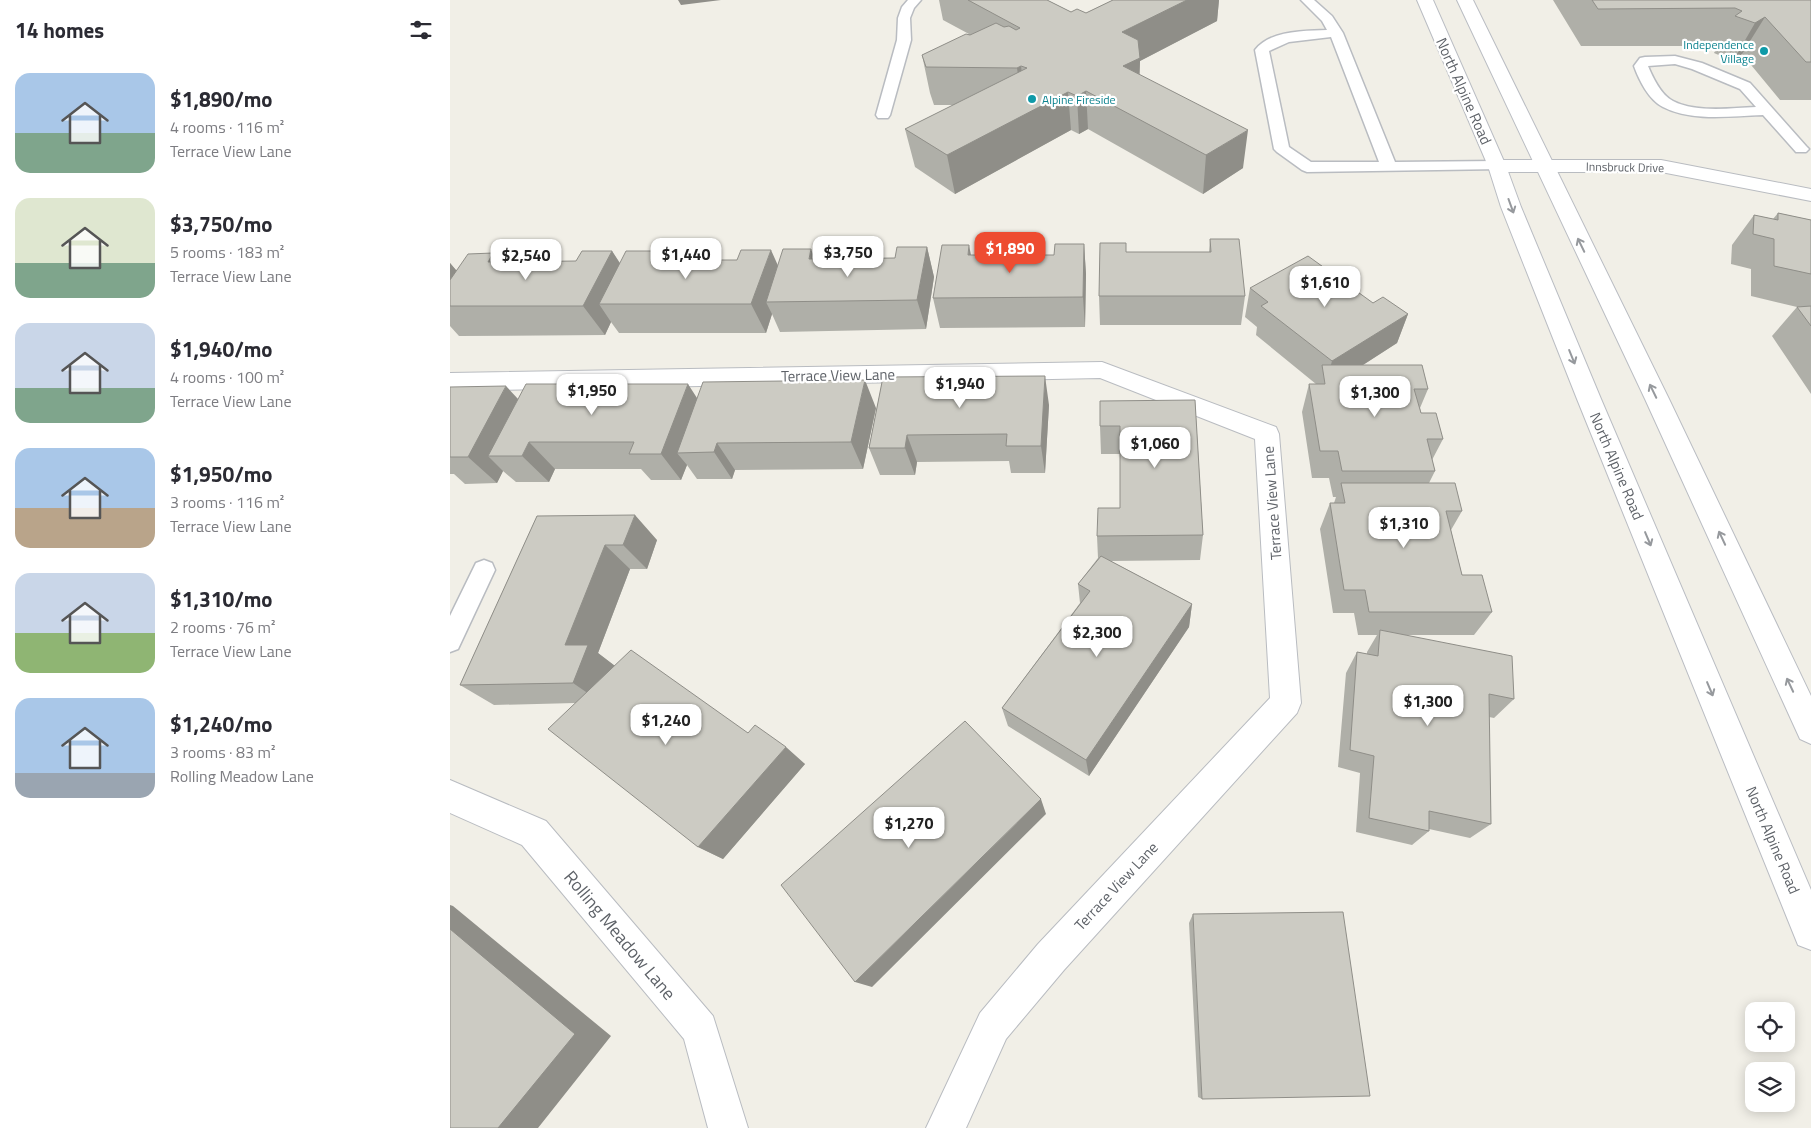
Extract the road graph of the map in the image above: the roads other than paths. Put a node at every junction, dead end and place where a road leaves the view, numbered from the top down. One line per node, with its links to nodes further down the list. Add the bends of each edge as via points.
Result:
1 (915, 0): 7 (lane, via 904,18 904,40)
2 (1307, 0): 5 (lane)
3 (1425, 0): 9 (main road, North Alpine Road)
4 (1465, 0): 10 (main road)
5 (1336, 33): 11 (lane); 11 (lane, via 1282,39 1268,43 1262,50 1282,149 1307,168)
6 (1768, 111): 6 (lane, via 1744,86 1697,66 1675,60 1645,61 1641,66 1644,76 1665,103 1686,111); 8 (lane)
7 (883, 115)
8 (1801, 149)
9 (1497, 166): 10 (main road, Innsbruck Drive); 11 (lane); 18 (main road, North Alpine Road, one-way to 18, via 1578,371)
10 (1544, 166): 12 (main road, Innsbruck Drive, via 1661,166); 16 (main road, one-way to 10)
11 (1389, 168)
12 (1811, 195)
13 (450, 382): 20 (main road, Terrace View Lane, via 1102,370 1267,434 1286,703 1050,957 993,1026)
14 (484, 570): 15 (lane)
15 (450, 641)
16 (1811, 729)
17 (450, 796): 19 (main road, Rolling Meadow Lane, via 534,833 700,1029)
18 (1811, 932)
19 (728, 1128)
20 (946, 1128)

